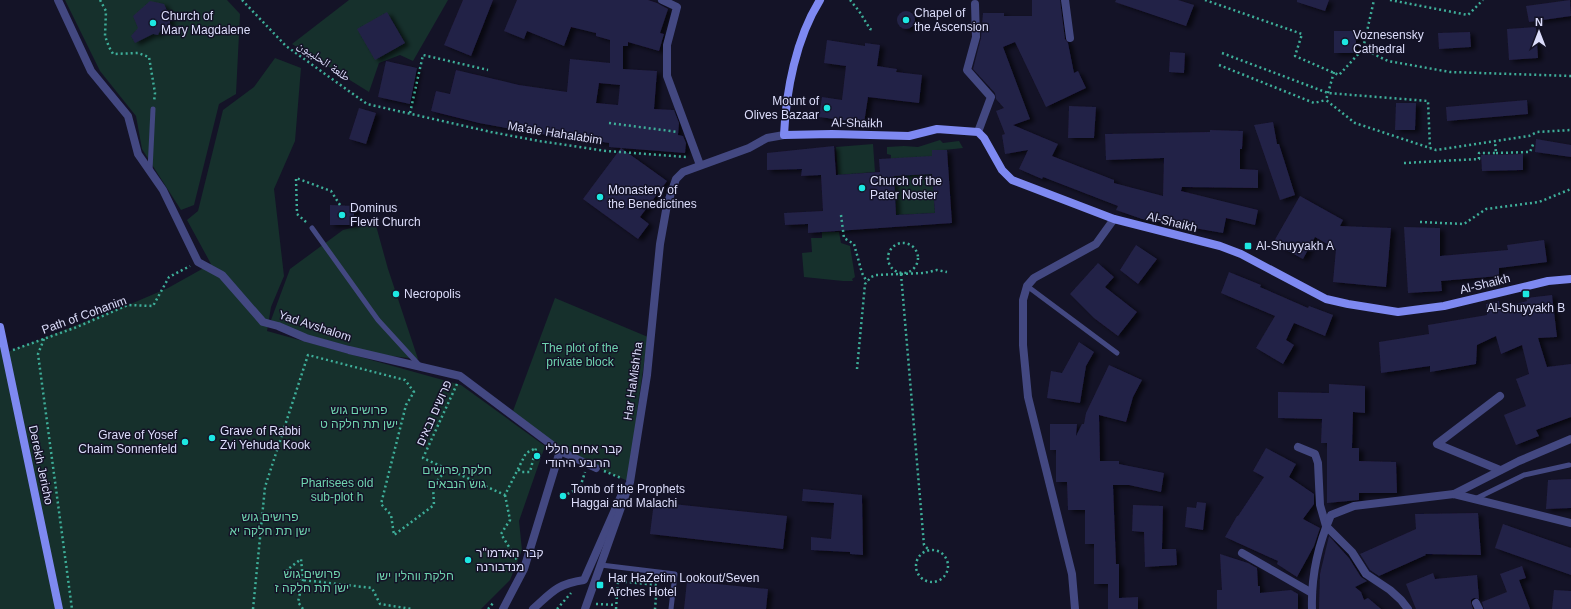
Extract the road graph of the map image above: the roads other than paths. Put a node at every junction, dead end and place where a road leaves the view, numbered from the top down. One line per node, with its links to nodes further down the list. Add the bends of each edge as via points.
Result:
1 (58, 0): 11 (street, via 91,71 128,116 138,154)
2 (662, 0): 10 (street, via 677,7 667,45 667,76)
3 (820, 0): 9 (street, via 810,15 800,44 787,98)
4 (1065, 0): 6 (street)
5 (975, 4): 8 (street, via 976,37 967,70 991,97)
6 (1070, 38)
7 (154, 109): 11 (lane)
8 (978, 132): 9 (street, Al-Shaikh, via 937,129 909,136); 12 (street, Al-Shaikh, via 1002,170 1012,180)
9 (784, 135): 10 (street, Har HaMish'ha, via 767,138 749,148)
10 (700, 162): 26 (street, Har HaMish'ha, via 676,179 667,205 660,244 647,375)
11 (150, 170): 18 (street, Yad Avshalom, via 163,190 198,262 222,275 263,322 306,338)
12 (1114, 219): 14 (street, Al-Shaikh, via 1220,246 1241,254 1326,299 1398,312 1444,306 1548,281); 15 (street, via 1096,244 1034,278)
13 (312, 228): 18 (lane, via 378,320)
14 (1571, 279)
15 (1027, 286): 17 (lane); 39 (street, via 1023,300 1023,344 1028,397 1072,574)
16 (0, 327): 35 (street, Derekh Jericho)
17 (1117, 353)
18 (420, 366): 22 (street, Yad Avshalom, via 460,376)
19 (1500, 396): 25 (street, via 1437,444)
20 (1571, 439): 25 (street)
21 (1298, 447): 30 (street, via 1315,454 1318,463 1320,505)
22 (560, 451): 24 (street, Yad Avshalom); 36 (street, via 524,569)
23 (1569, 465): 28 (lane, via 1524,475)
24 (596, 468)
25 (1500, 470): 27 (street)
26 (630, 482): 32 (street, Har HaMish'ha); 37 (street, via 619,500 584,580 558,587)
27 (1454, 494): 28 (street); 30 (street, via 1354,506 1331,515)
28 (1475, 499): 29 (street)
29 (1571, 523)
30 (1326, 526): 33 (street, via 1316,563); 41 (street, via 1352,552 1366,574 1390,590)
31 (1242, 553): 33 (street)
32 (601, 565): 34 (street, Har HaMish'ha); 38 (lane, via 675,574)
33 (1312, 593): 40 (street)
34 (586, 606)
35 (59, 609)
36 (503, 609)
37 (533, 609)
38 (671, 609)
39 (1075, 609)
40 (1312, 609)
41 (1408, 609)

